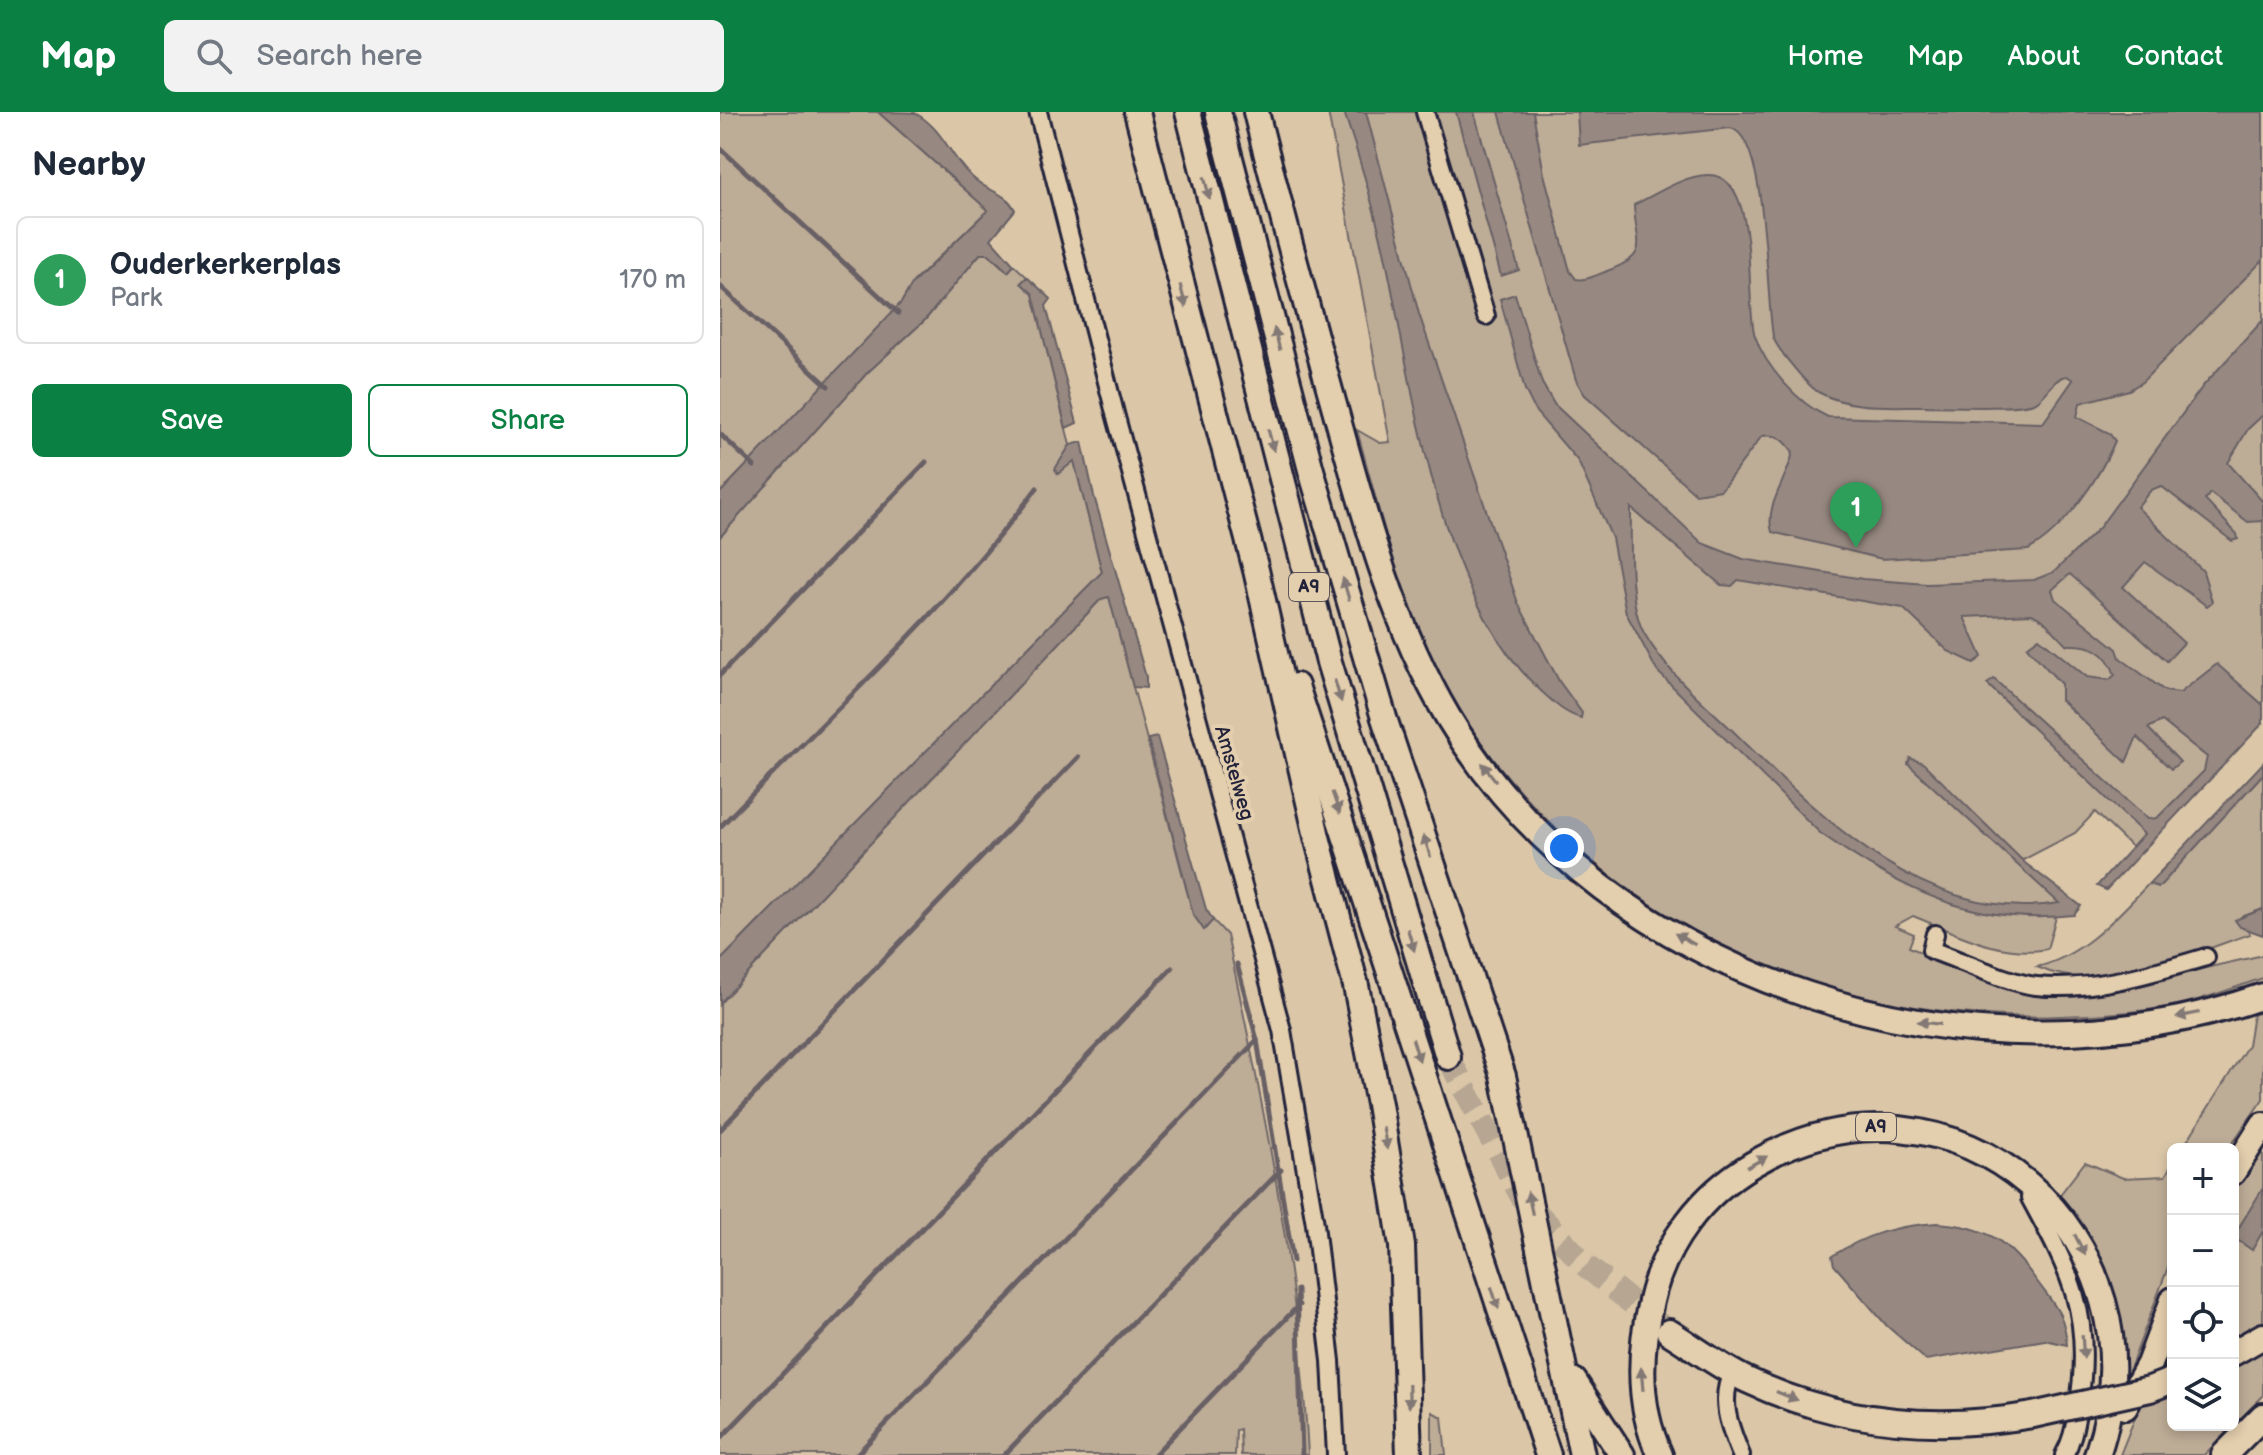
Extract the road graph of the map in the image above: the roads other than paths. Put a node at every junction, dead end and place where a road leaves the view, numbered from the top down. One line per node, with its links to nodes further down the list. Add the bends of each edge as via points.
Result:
1 (1038, 112): 24 (street, Amstelweg, via 1282,1030 1315,1224)
2 (1137, 112): 8 (highway, A9, one-way to 8)
3 (1188, 112): 12 (highway, A9, one-way to 12, via 1329,662)
4 (1218, 112): 20 (highway, A9, one-way to 4, via 1503,1076 1384,718 1315,485)
5 (1256, 112): 11 (highway, one-way to 5, via 2123,1028 1998,1031 1903,1020 1800,993 1729,964 1617,899 1563,855 1494,780 1448,717 1400,619 1354,477)
6 (1425, 112): 7 (street)
7 (1486, 316)
8 (1256, 570): 25 (highway, A9, one-way to 25, via 1356,986 1394,1185 1407,1332); 26 (highway, A9, one-way to 26)
9 (1935, 934): 10 (street, via 1931,950 2035,986 2095,984)
10 (2206, 957)
11 (2263, 996)
12 (1448, 1057)
13 (2263, 1125): 14 (highway)
14 (2239, 1163)
15 (2016, 1172): 29 (highway, A9, one-way to 15, via 1648,1423 1641,1367 1654,1286 1685,1225 1737,1173 1804,1140 1867,1127 1926,1132); 31 (street, one-way to 31, via 2055,1244 2081,1309 2085,1364 2072,1440); 32 (highway, A9, one-way to 32, via 2071,1229 2103,1297 2112,1377)
16 (2167, 1316): 32 (highway, via 2149,1364)
17 (1669, 1332): 21 (highway)
18 (2263, 1336): 19 (highway)
19 (2239, 1350)
20 (1563, 1362): 27 (highway, A9); 28 (highway, A9)
21 (1733, 1371): 22 (highway, one-way to 22, bridge, via 1810,1405 1916,1425 1988,1423); 30 (street, via 1726,1419)
22 (2167, 1382)
23 (2263, 1416): 33 (highway)
24 (1336, 1455)
25 (1409, 1455)
26 (1548, 1455)
27 (1582, 1455)
28 (1622, 1455)
29 (1660, 1455)
30 (1741, 1455)
31 (2064, 1455)
32 (2098, 1455)
33 (2224, 1455)

